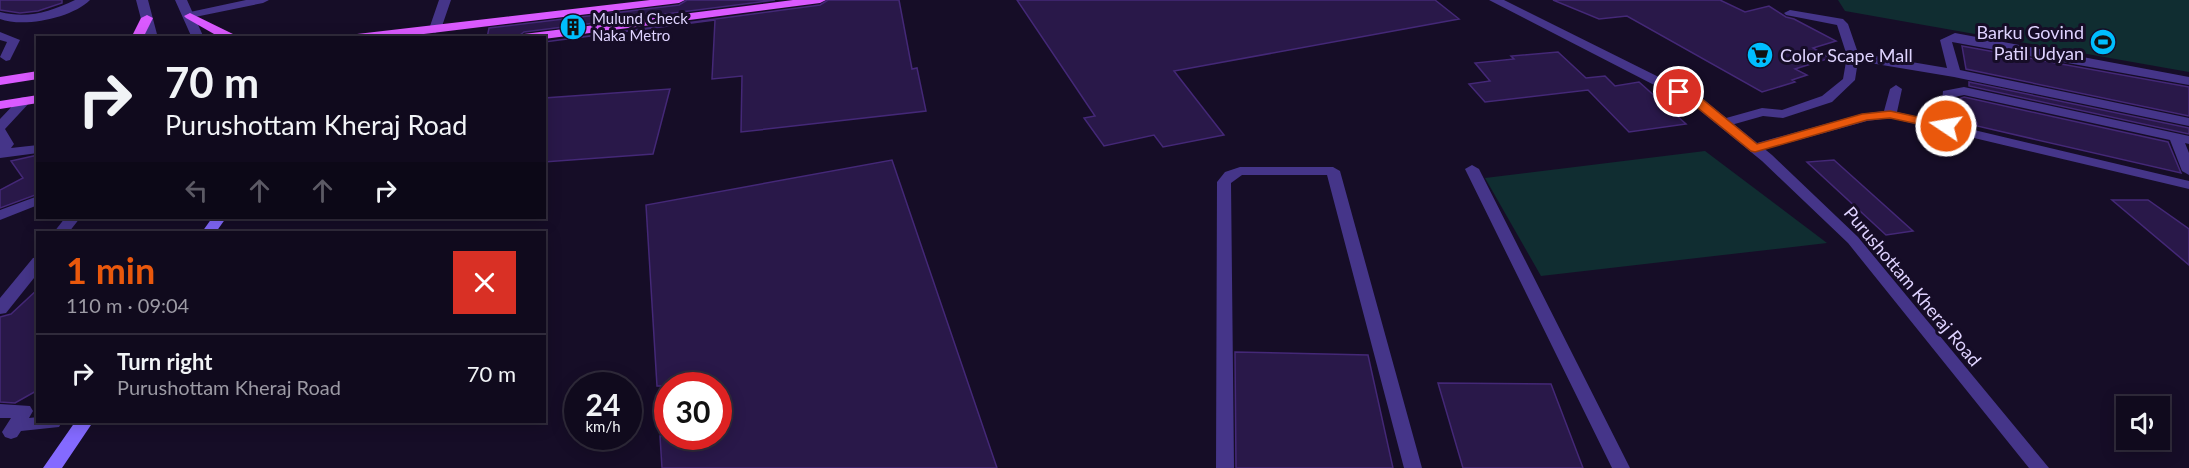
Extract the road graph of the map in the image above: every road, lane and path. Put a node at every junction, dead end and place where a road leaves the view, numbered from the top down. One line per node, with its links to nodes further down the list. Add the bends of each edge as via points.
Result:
1 (84, 0): 10 (street, via 34,18 8,20)
2 (142, 0): 12 (street)
3 (181, 0): 11 (street)
4 (263, 0): 11 (street)
5 (445, 0): 13 (street)
6 (679, 0): 13 (main road)
7 (820, 0): 20 (main road)
8 (1495, 0): 32 (street, Purushottam Kheraj Road, via 1698,102)
9 (1790, 13): 21 (street, via 1839,21)
10 (0, 15)
11 (190, 16): 17 (street); 18 (main road)
12 (147, 18): 15 (main road); 16 (street)
13 (435, 28): 19 (main road)
14 (0, 36): 22 (street, via 14,40)
15 (137, 36)
16 (152, 36)
17 (198, 36)
18 (227, 36)
19 (373, 36)
20 (540, 36)
21 (1853, 56): 23 (street); 32 (street, via 1849,80 1827,99 1783,114 1762,112)
22 (6, 57)
23 (1954, 73): 26 (street, via 1946,40 1955,37); 31 (street)
24 (36, 75): 25 (main road)
25 (0, 81)
26 (2189, 81)
27 (1896, 89): 30 (street)
28 (31, 100): 29 (main road); 33 (street)
29 (2, 107)
30 (1890, 114): 34 (street); 37 (street)
31 (2189, 122)
32 (1724, 123): 37 (street, Purushottam Kheraj Road)
33 (0, 126)
34 (1946, 126): 36 (street, via 1948,94 1964,91); 42 (street)
35 (0, 131): 39 (street, via 7,144)
36 (2183, 138): 41 (street)
37 (1755, 148): 56 (street, Purushottam Kheraj Road, via 1853,240)
38 (36, 149): 39 (street)
39 (2, 152)
40 (1472, 169): 55 (street)
41 (2189, 171)
42 (2189, 185)
43 (36, 201): 44 (street)
44 (0, 215)
45 (72, 219): 46 (street)
46 (62, 231)
47 (36, 264): 48 (street)
48 (0, 309)
49 (0, 411): 50 (street, via 24,411)
50 (26, 420)
51 (83, 423): 52 (main road)
52 (52, 468)
53 (1225, 468): 54 (street, via 1224,182 1240,171 1334,171)
54 (1413, 468)
55 (1621, 468)
56 (2040, 468)

